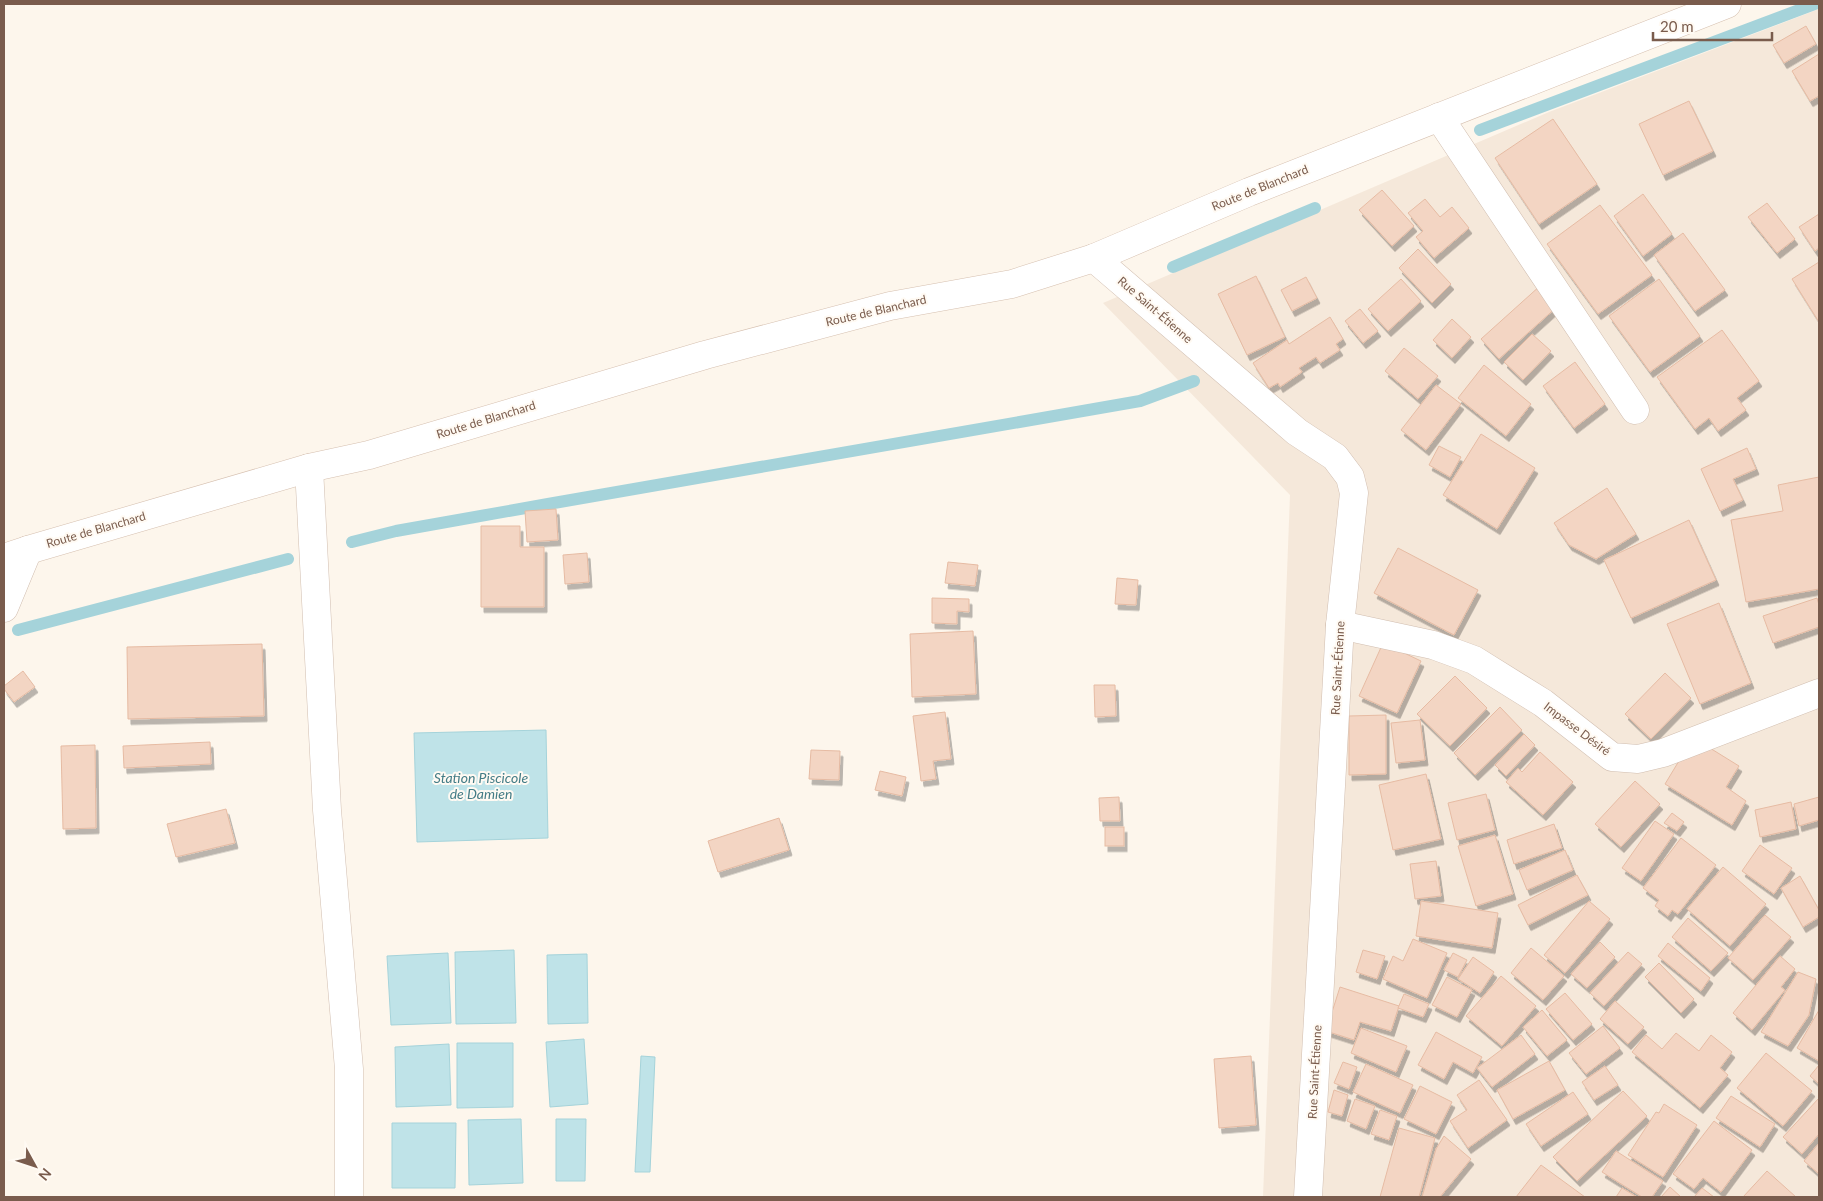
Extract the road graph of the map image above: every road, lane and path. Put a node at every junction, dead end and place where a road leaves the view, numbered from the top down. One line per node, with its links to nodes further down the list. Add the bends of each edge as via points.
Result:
1 (1727, 4): 2 (street, Route de Blanchard)
2 (1439, 117): 3 (street, Route de Blanchard); 4 (street)
3 (1094, 258): 5 (street, Route de Blanchard, via 1012,284 890,306 714,352 369,455); 8 (street, Rue Saint-Étienne, via 1297,432 1335,457 1350,477 1354,492)
4 (1635, 410)
5 (309, 468): 6 (street, Route de Blanchard); 10 (street, via 327,810 349,1069)
6 (16, 554): 7 (street)
7 (4, 608)
8 (1340, 625): 9 (street, Impasse Désiré, via 1433,645 1474,660 1543,703 1612,756 1638,759 1664,753); 11 (street, Rue Saint-Étienne)
9 (1819, 693)
10 (350, 1197)
11 (1308, 1197)

